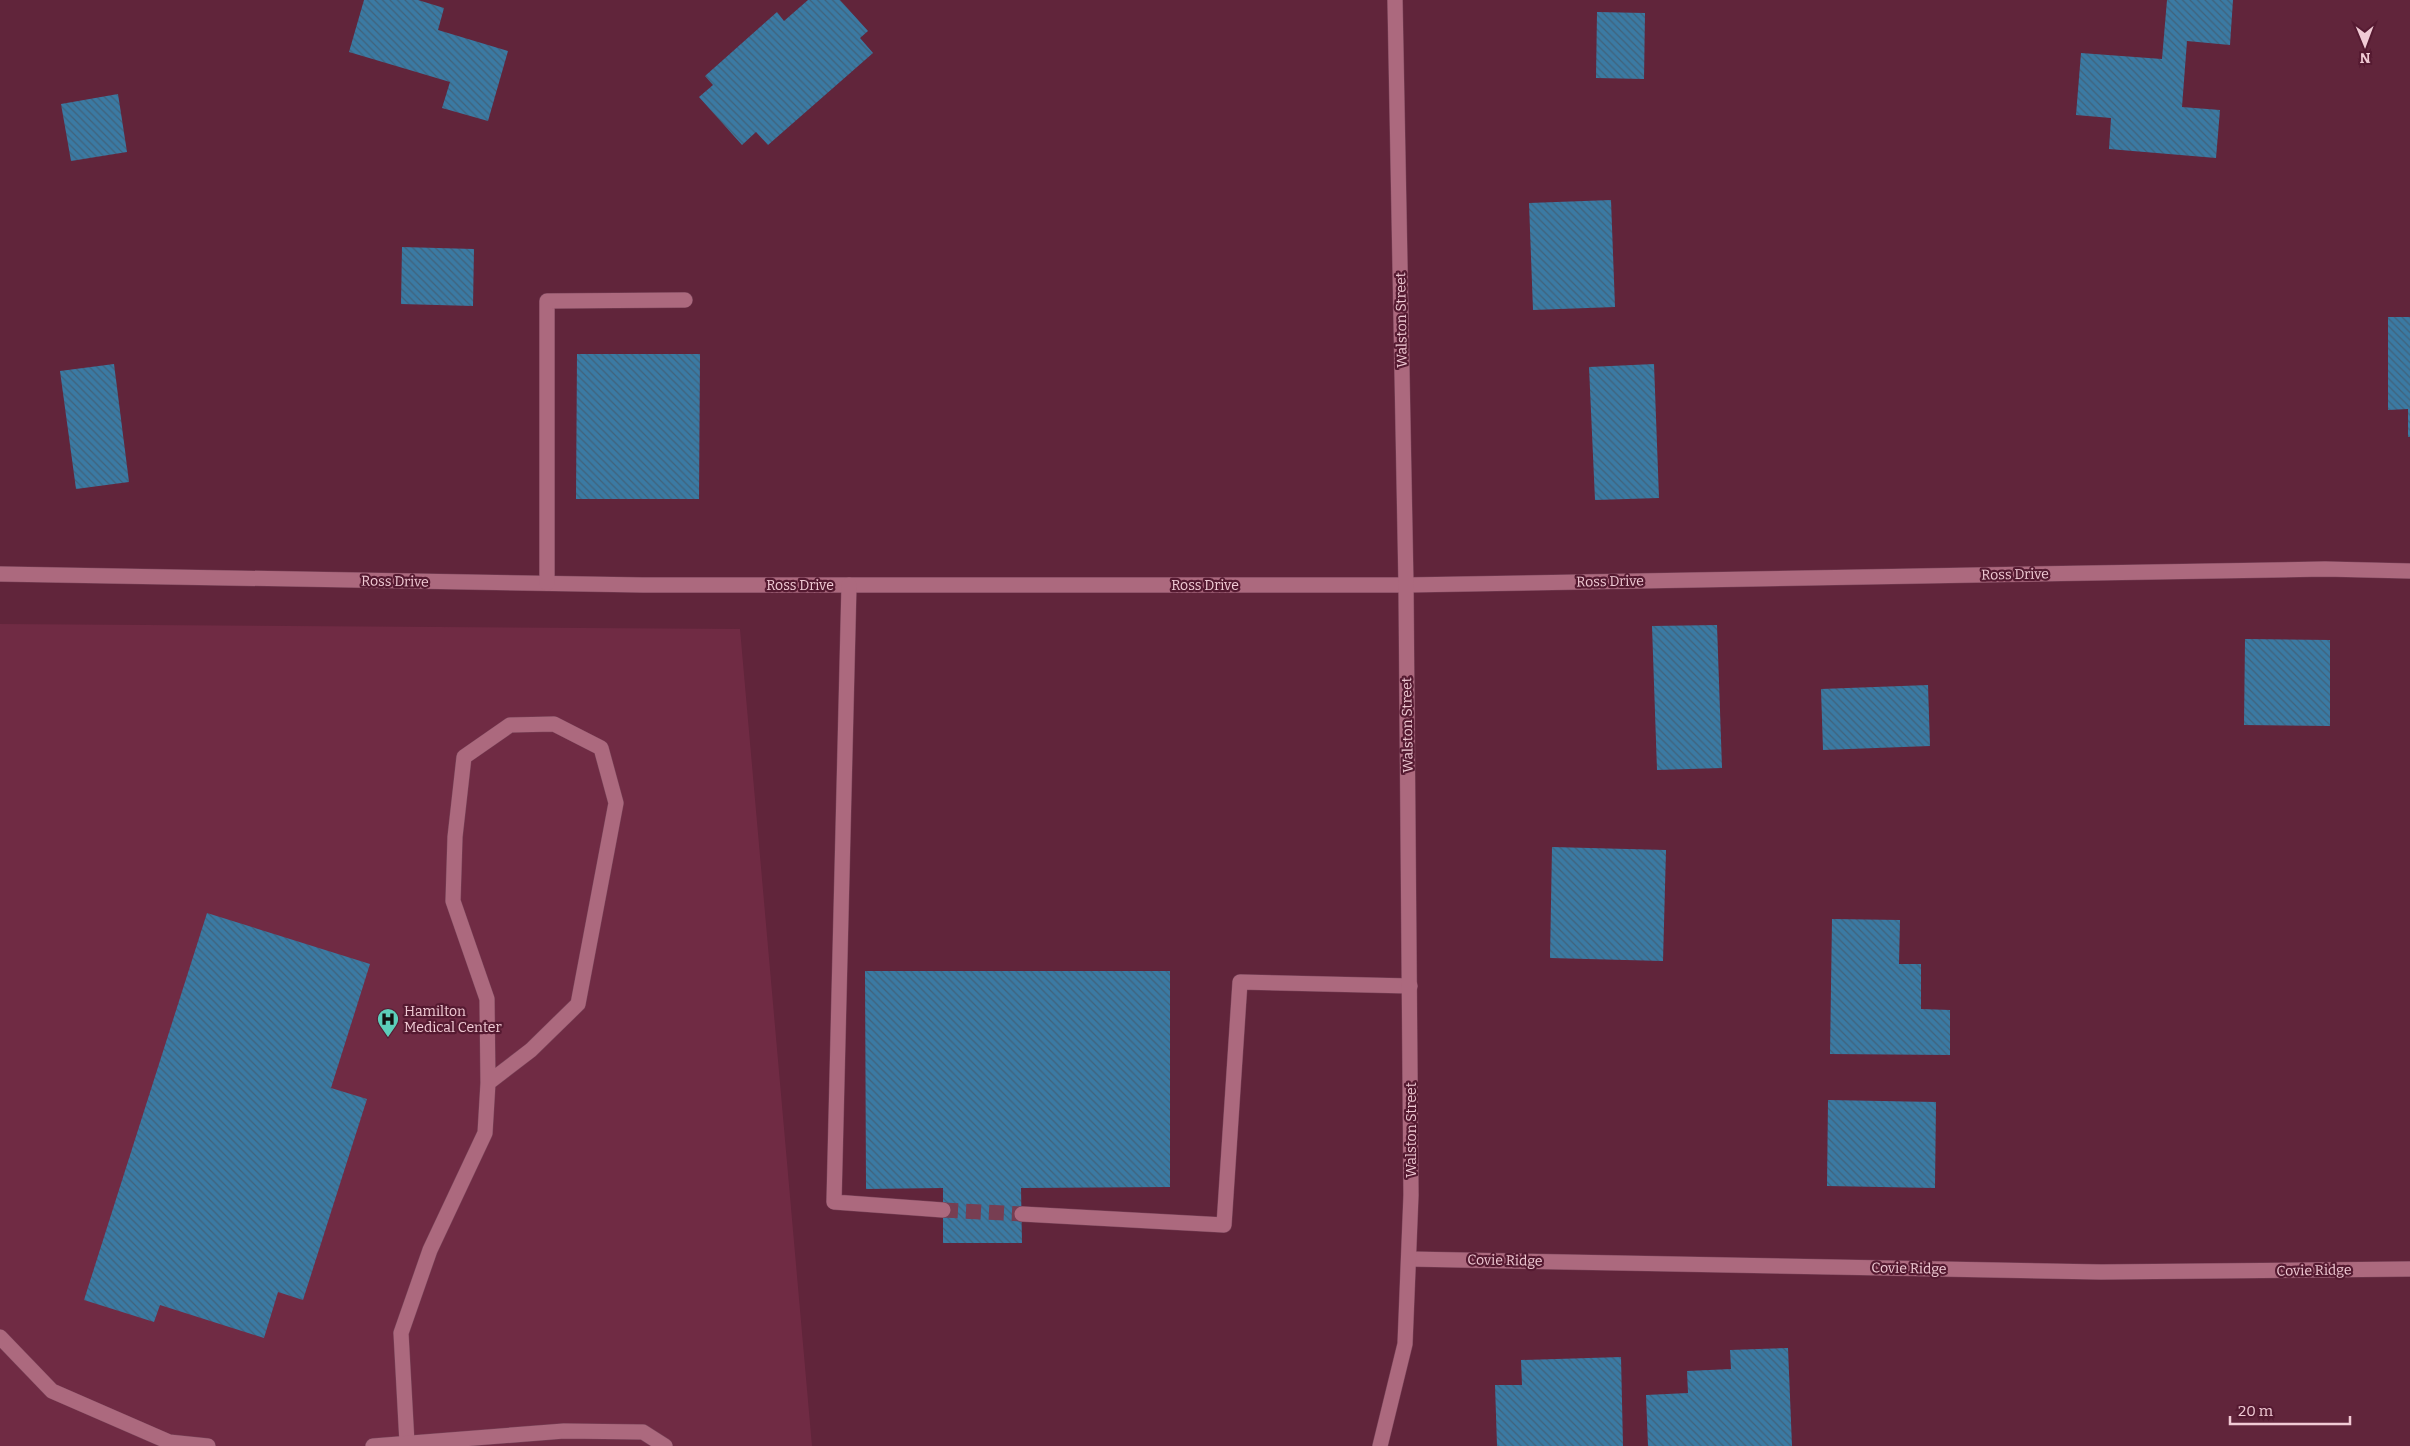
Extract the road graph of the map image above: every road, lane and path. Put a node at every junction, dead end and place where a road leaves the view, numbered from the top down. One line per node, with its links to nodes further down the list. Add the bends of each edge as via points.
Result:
1 (1395, 0): 7 (street, Walston Street)
2 (685, 300): 5 (street, via 547,301)
3 (2410, 570): 7 (street, Ross Drive)
4 (0, 574): 5 (street, Ross Drive)
5 (547, 583): 6 (street, Ross Drive)
6 (848, 585): 7 (street, Ross Drive); 10 (street, via 834,1202)
7 (1406, 585): 8 (street, Walston Street)
8 (1410, 986): 11 (street, via 1240,982 1224,1225); 12 (street, Walston Street)
9 (488, 1083): 9 (street, via 487,999 453,901 455,836 464,757 510,725 554,724 600,748 616,803 578,1004 531,1050); 15 (street, via 485,1133 430,1250 401,1333)
10 (943, 1210)
11 (1022, 1214)
12 (1409, 1259): 13 (street, Covie Ridge, via 2101,1272); 19 (street, Walston Street, via 1405,1344)
13 (2410, 1268)
14 (0, 1337): 16 (street, via 52,1391 169,1442)
15 (407, 1444): 17 (street); 18 (street, via 564,1431 643,1432)
16 (208, 1446)
17 (373, 1446)
18 (665, 1446)
19 (1380, 1446)

